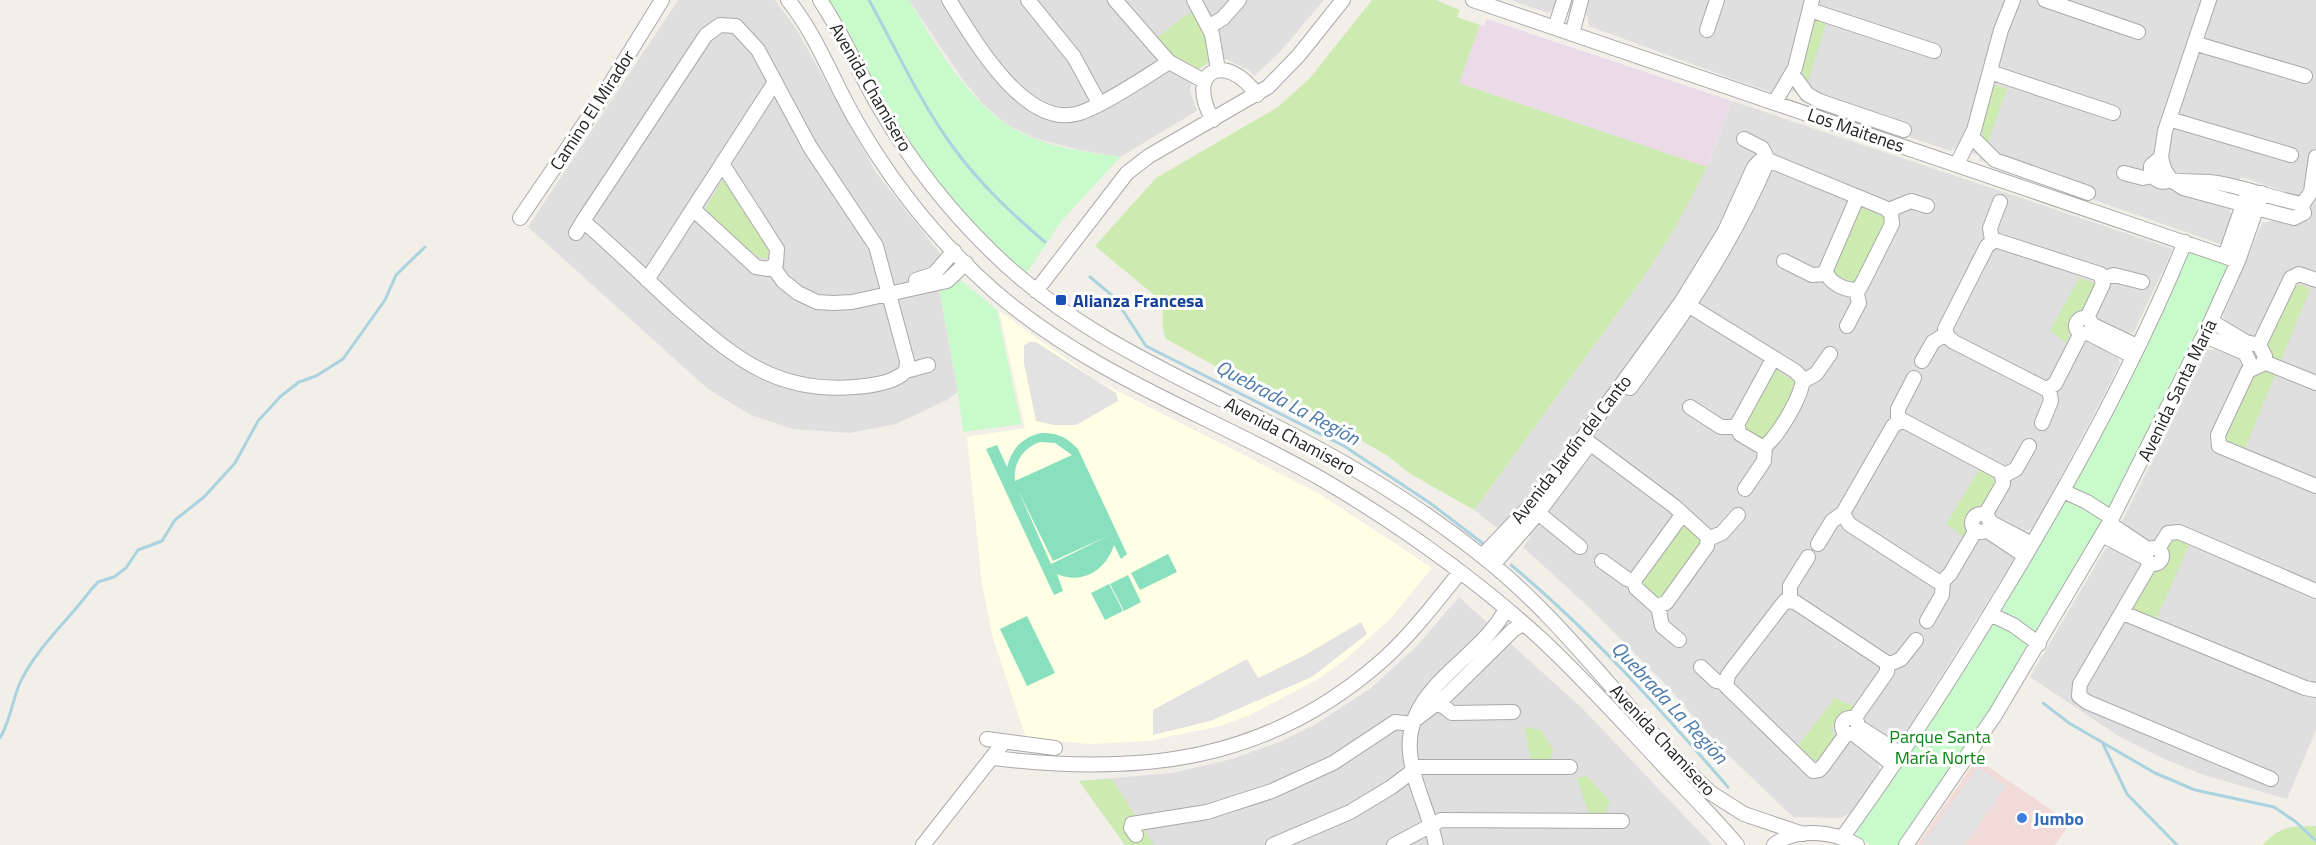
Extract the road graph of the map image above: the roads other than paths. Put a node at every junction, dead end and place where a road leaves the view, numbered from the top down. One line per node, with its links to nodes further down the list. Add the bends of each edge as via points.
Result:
1 (662, 0): 60 (street, Camino El Mirador)
2 (788, 0): 63 (street, Avenida Chamisero, via 881,162)
3 (820, 0): 64 (street, Avenida Chamisero, via 902,145 944,201)
4 (950, 0): 34 (street, via 989,58 1037,109 1070,116)
5 (1028, 0): 34 (street, via 1074,57)
6 (1115, 0): 25 (street)
7 (1194, 0): 18 (street)
8 (1239, 0): 18 (street)
9 (1343, 0): 32 (street, via 1289,67)
10 (1473, 0): 19 (street, Los Maitenes)
11 (1564, 0): 19 (street)
12 (1581, 0): 22 (street)
13 (1717, 0): 20 (street)
14 (2013, 0): 27 (street)
15 (2045, 0): 21 (street)
16 (2209, 0): 23 (street)
17 (1811, 5): 24 (street); 28 (street)
18 (1209, 27): 26 (street)
19 (1555, 28): 22 (street, Los Maitenes)
20 (1707, 30)
21 (2138, 32)
22 (1572, 34): 33 (street, Los Maitenes)
23 (2197, 44): 29 (street); 37 (street)
24 (1934, 51)
25 (1169, 62): 30 (street); 34 (street)
26 (1218, 70): 30 (street); 32 (street, via 1238,73)
27 (1990, 72): 36 (street); 40 (street)
28 (1796, 74): 33 (street); 35 (street); 39 (street, via 1807,94 1819,101)
29 (2305, 76)
30 (1204, 81): 38 (street, via 1203,101)
31 (776, 82): 46 (street); 71 (street, via 744,32 728,25 712,28 580,227); 76 (street, via 820,164 876,246)
32 (1257, 95): 38 (street)
33 (1775, 102): 35 (street, Los Maitenes)
34 (1099, 103)
35 (1791, 108): 47 (street, Los Maitenes)
36 (2113, 113)
37 (2169, 119): 42 (street); 43 (street)
38 (1214, 120): 75 (street, via 1149,156 1127,173)
39 (1904, 130)
40 (1975, 136): 47 (street); 52 (street, via 1995,160)
41 (1744, 139): 45 (street, via 1762,148)
42 (2291, 155)
43 (2161, 157): 49 (street, via 2151,166); 50 (street)
44 (2316, 157): 59 (street)
45 (1768, 160): 53 (street); 77 (street, Avenida Jardín del Canto, via 1761,160 1754,167 1729,233)
46 (723, 165): 57 (street); 67 (street, via 777,249 778,259)
47 (1964, 167): 62 (street, Los Maitenes)
48 (2124, 173): 49 (street)
49 (2152, 176): 50 (street, via 2161,182)
50 (2171, 180): 51 (street); 56 (street, via 2183,188)
51 (2255, 191): 56 (street, Avenida Santa María); 59 (street)
52 (2088, 193)
53 (1857, 198): 58 (street); 69 (street)
54 (2000, 202): 61 (street, via 1990,228)
55 (1927, 206): 58 (street, via 1911,201)
56 (2250, 207): 59 (street, via 2294,219); 65 (street, Avenida Santa María)
57 (693, 209): 67 (street, via 756,267); 71 (street)
58 (1888, 210): 74 (street, via 1892,224)
59 (2308, 212)
60 (520, 219)
61 (1992, 240): 70 (street); 81 (street, via 1947,324)
62 (2185, 242): 65 (street, Los Maitenes); 84 (street)
63 (954, 251): 68 (street, Avenida Chamisero); 76 (street, via 934,274 900,284)
64 (993, 254): 68 (street, via 979,255); 75 (street, Avenida Chamisero)
65 (2232, 258): 78 (street, Avenida Santa María)
66 (1784, 261): 69 (street, via 1812,275)
67 (773, 267): 76 (street, via 789,286 817,302 852,302)
68 (970, 267): 76 (street, via 947,280); 120 (street, Avenida Chamisero, via 1014,306 1084,357 1317,477 1391,522)
69 (1826, 274): 74 (street, via 1831,281)
70 (2103, 278): 73 (street, via 2114,275); 80 (street)
71 (647, 280): 90 (street, via 727,351 776,378 810,387 846,388 882,383)
72 (2316, 280): 83 (street, via 2299,274 2291,278)
73 (2142, 282)
74 (1856, 290): 79 (street, via 1859,303)
75 (1036, 291): 118 (street, Avenida Chamisero, via 1118,347 1357,471)
76 (890, 292): 90 (street)
77 (1686, 304): 86 (street); 99 (street, Avenida Jardín del Canto)
78 (2211, 321): 82 (street, Avenida Santa María); 83 (street, via 2246,342)
79 (1847, 326)
80 (2087, 327): 84 (street); 94 (street)
81 (1946, 334): 87 (street, via 1933,342); 94 (street, via 1954,342)
82 (2205, 336): 88 (street, via 2245,352); 111 (street, Avenida Santa María)
83 (2259, 345): 88 (street, via 2265,356)
84 (2135, 351): 105 (street)
85 (1830, 354): 92 (street, via 1816,374)
86 (1773, 359): 92 (street, via 1798,373); 98 (street, via 1738,419)
87 (1922, 361)
88 (2258, 364): 93 (street); 103 (street, via 2218,435 2219,446)
89 (928, 365): 90 (street)
90 (906, 371)
91 (1914, 378): 96 (street, via 1898,409)
92 (1803, 381): 101 (street, via 1801,392)
93 (2316, 383)
94 (2049, 389): 97 (street, via 2051,401)
95 (1690, 407): 98 (street, via 1721,427)
96 (1898, 421): 102 (street); 107 (street)
97 (2042, 423)
98 (1737, 428): 101 (street, via 1740,434)
99 (1586, 441): 106 (street, Avenida Jardín del Canto); 108 (street)
100 (2029, 446): 102 (street, via 2016,470)
101 (1765, 447): 104 (street, via 1764,461)
102 (2003, 476): 110 (street)
103 (2316, 486)
104 (1745, 489)
105 (2063, 491): 111 (street, via 2098,508); 115 (street)
106 (1534, 510): 114 (street); 118 (street, Avenida Jardín del Canto)
107 (1843, 513): 113 (street); 122 (street, via 1849,524 1934,580)
108 (1682, 515): 112 (street); 121 (street)
109 (1738, 515): 112 (street, via 1722,533)
110 (1984, 524): 115 (street); 122 (street)
111 (2108, 526): 116 (street); 134 (street, Avenida Santa María)
112 (1708, 540): 125 (street, via 1666,603)
113 (1818, 544)
114 (1580, 547)
115 (2029, 550): 128 (street)
116 (2151, 555): 123 (street, via 2168,533 2179,532); 127 (street)
117 (1808, 557): 124 (street, via 1790,586)
118 (1488, 561): 133 (street, Avenida Chamisero, via 1540,606)
119 (1602, 561): 121 (street)
120 (1460, 572): 126 (street, Avenida Chamisero); 147 (street, via 1413,630 1359,680 1311,712 1252,739 1191,756 1133,765 1080,767)
121 (1634, 581): 125 (street, via 1649,602)
122 (1943, 581): 129 (street, via 1942,595)
123 (2316, 591)
124 (1790, 600): 136 (street); 138 (street, via 1776,612 1728,675)
125 (1658, 606): 131 (street, via 1662,626)
126 (1506, 609): 130 (street, Avenida Chamisero); 140 (street, via 1493,631)
127 (2123, 613): 139 (street); 151 (street, via 2079,684 2081,699)
128 (1990, 614): 134 (street); 148 (street)
129 (1927, 621)
130 (1523, 624): 135 (street, Avenida Chamisero); 140 (street)
131 (1679, 640)
132 (1916, 640): 136 (street, via 1900,659)
133 (1572, 641): 135 (street, via 1568,650); 154 (street, Avenida Chamisero, via 1711,793 1744,814)
134 (2039, 644): 164 (street, Avenida Santa María, via 1948,787)
135 (1556, 653): 161 (street, Avenida Chamisero)
136 (1888, 665): 143 (street)
137 (1701, 667): 138 (street, via 1716,681)
138 (1726, 684): 143 (street, via 1813,771 1823,766)
139 (2316, 690)
140 (1433, 698): 141 (street, via 1452,713); 142 (street, via 1419,706)
141 (1513, 712)
142 (1413, 722): 150 (street, via 1409,744); 155 (street, via 1395,722 1333,763 1272,791 1200,813 1132,824)
143 (1853, 728): 148 (street)
144 (987, 739): 145 (street)
145 (1004, 742): 146 (street); 147 (street)
146 (1055, 748)
147 (993, 758): 157 (street)
148 (1897, 759): 156 (street)
149 (1570, 767): 150 (street)
150 (1414, 770): 153 (street); 158 (street, via 1350,812)
151 (2271, 779)
152 (1622, 821): 153 (street, via 1441,820)
153 (1431, 824): 159 (street); 160 (street)
154 (1803, 834): 156 (street); 162 (street)
155 (1136, 835)
156 (1842, 838): 163 (street)
157 (923, 845)
158 (1273, 845)
159 (1394, 845)
160 (1436, 845)
161 (1737, 845)
162 (1774, 845)
163 (1857, 845)
164 (1906, 845)

